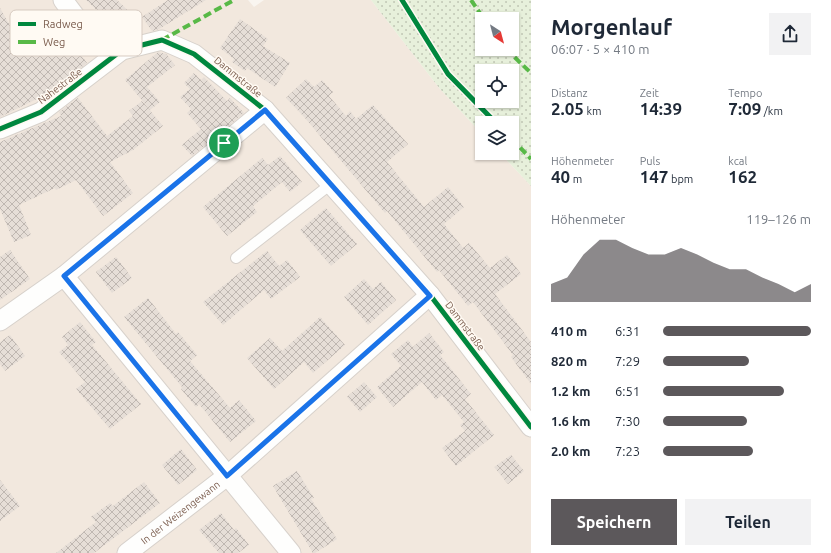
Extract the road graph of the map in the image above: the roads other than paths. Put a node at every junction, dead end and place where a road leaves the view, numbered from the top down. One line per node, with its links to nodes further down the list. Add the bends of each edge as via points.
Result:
1 (63, 0): 2 (street)
2 (70, 10)
3 (142, 45): 4 (street, Nahestraße, via 162,40)
4 (194, 54): 6 (street, Dammstraße)
5 (114, 56): 7 (street, Nahestraße, via 41,112)
6 (265, 110): 8 (street, Dammstraße); 10 (street)
7 (0, 129)
8 (331, 184): 9 (lane); 11 (street, Dammstraße)
9 (236, 258)
10 (64, 276): 12 (street); 14 (street)
11 (430, 296): 13 (street, Dammstraße); 14 (street, In der Weizengewann)
12 (0, 321)
13 (531, 428)
14 (227, 476): 15 (street, In der Weizengewann); 16 (street)
15 (128, 553)
16 (291, 553)

